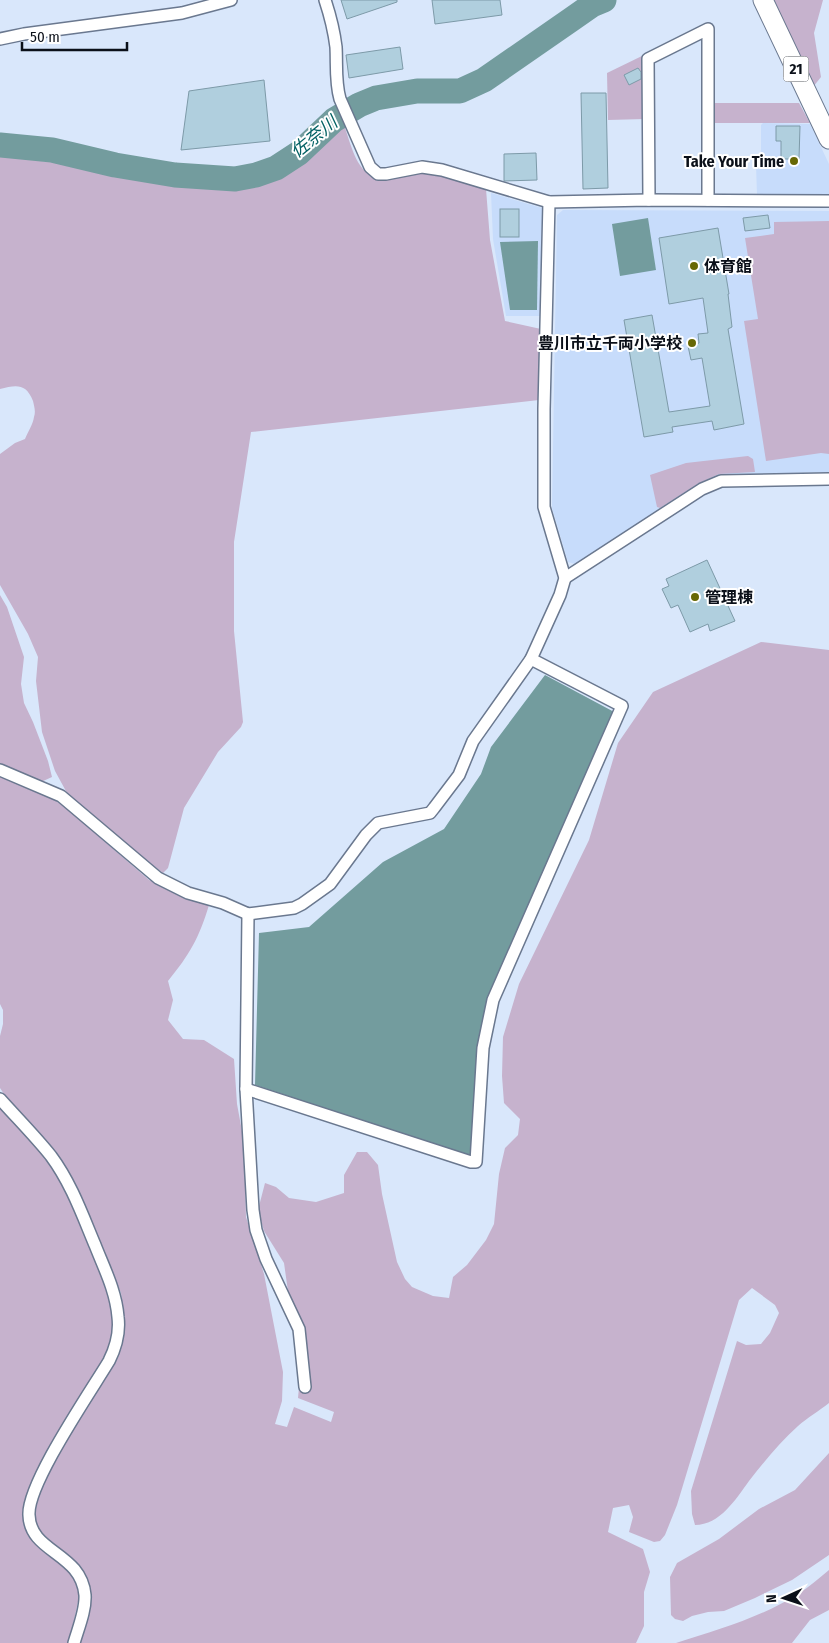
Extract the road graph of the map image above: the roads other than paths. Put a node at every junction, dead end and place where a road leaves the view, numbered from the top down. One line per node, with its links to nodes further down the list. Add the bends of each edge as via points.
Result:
1 (232, 0): 4 (street, via 182,13)
2 (326, 0): 9 (street, via 336,46 340,99 370,167 378,174 422,167 442,170)
3 (763, 0): 5 (main road, 21)
4 (0, 39)
5 (829, 139)
6 (649, 200): 7 (street); 7 (street, via 648,59 708,29); 9 (street)
7 (708, 200): 8 (street)
8 (829, 201)
9 (549, 202): 11 (street, via 544,506)
10 (829, 479): 11 (street, via 721,482 702,489)
11 (565, 578): 12 (street)
12 (531, 659): 14 (street, via 473,741 459,775 430,812 378,823 330,884 302,904); 15 (street, via 622,706 493,1000 483,1048 476,1162)
13 (0, 770): 14 (street, via 61,796 158,878 188,893)
14 (248, 914): 15 (street)
15 (246, 1089): 17 (street, via 256,1230 299,1329)
16 (0, 1099): 18 (street, via 52,1157 72,1190 117,1305 116,1347 55,1451 35,1489 28,1513 34,1533 80,1576 85,1597)
17 (304, 1387)
18 (74, 1643)

